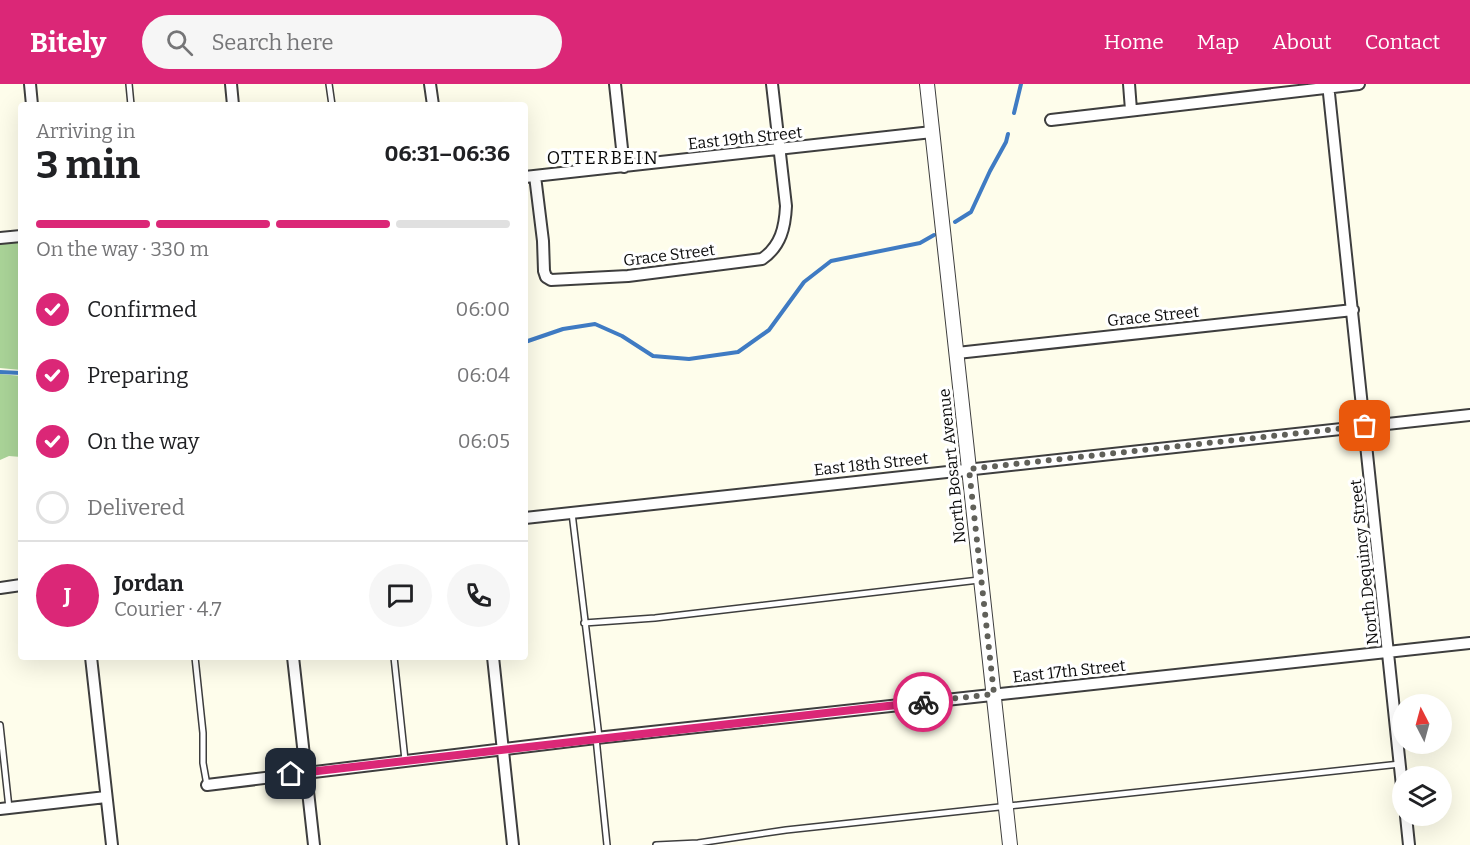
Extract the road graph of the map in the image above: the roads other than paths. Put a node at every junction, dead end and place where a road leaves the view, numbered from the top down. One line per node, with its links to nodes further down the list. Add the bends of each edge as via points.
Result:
1 (30, 84): 12 (street)
2 (129, 84): 13 (lane)
3 (231, 84): 14 (street)
4 (329, 84): 15 (lane)
5 (430, 84): 16 (street)
6 (615, 84): 21 (street)
7 (771, 84): 20 (street)
8 (927, 84): 19 (street, North Bosart Avenue)
9 (1129, 84): 17 (street)
10 (1359, 84): 11 (street)
11 (1329, 86): 17 (street); 25 (street, North Dequincy Street)
12 (32, 102)
13 (131, 102)
14 (233, 102)
15 (332, 102)
16 (433, 102)
17 (1131, 110): 18 (street)
18 (1051, 120)
19 (932, 132): 20 (street, East 19th Street); 26 (street, North Bosart Avenue)
20 (779, 149): 21 (street, East 19th Street); 22 (street, Grace Street, via 786,206 783,232 777,245 762,259 628,276 559,281 546,277)
21 (624, 167): 22 (street, East 19th Street)
22 (530, 176)
23 (18, 236): 24 (street)
24 (0, 238)
25 (1353, 310): 26 (street, Grace Street); 28 (street, North Dequincy Street)
26 (957, 353): 29 (street, North Bosart Avenue)
27 (1470, 415): 28 (street, East 18th Street)
28 (1365, 426): 29 (street, East 18th Street); 37 (street, North Dequincy Street)
29 (969, 469): 30 (street, East 18th Street); 32 (street, North Bosart Avenue)
30 (571, 511): 31 (street, East 18th Street); 35 (lane)
31 (528, 518)
32 (981, 580): 35 (lane); 43 (street, North Bosart Avenue)
33 (18, 585): 34 (street)
34 (0, 588)
35 (584, 623): 45 (lane)
36 (1470, 643): 37 (street, East 17th Street)
37 (1388, 652): 43 (street, East 17th Street); 48 (street, North Dequincy Street)
38 (91, 660): 51 (street)
39 (195, 660): 50 (lane)
40 (293, 660): 49 (street)
41 (394, 660): 47 (lane)
42 (493, 660): 46 (street)
43 (994, 694): 45 (street, East 17th Street); 52 (street, North Bosart Avenue)
44 (0, 725): 53 (lane)
45 (598, 738): 46 (street, East 17th Street); 58 (lane)
46 (503, 748): 47 (street, East 17th Street); 57 (street)
47 (405, 760): 49 (street, East 17th Street)
48 (1400, 764): 52 (lane)
49 (306, 772): 50 (street, East 17th Street); 56 (street)
50 (207, 785)
51 (106, 797): 53 (street); 55 (street)
52 (1006, 807): 59 (lane); 60 (street, North Bosart Avenue)
53 (4, 808)
54 (1407, 826): 61 (street)
55 (112, 845)
56 (314, 845)
57 (513, 845)
58 (607, 845)
59 (656, 845)
60 (1010, 845)
61 (1409, 845)

